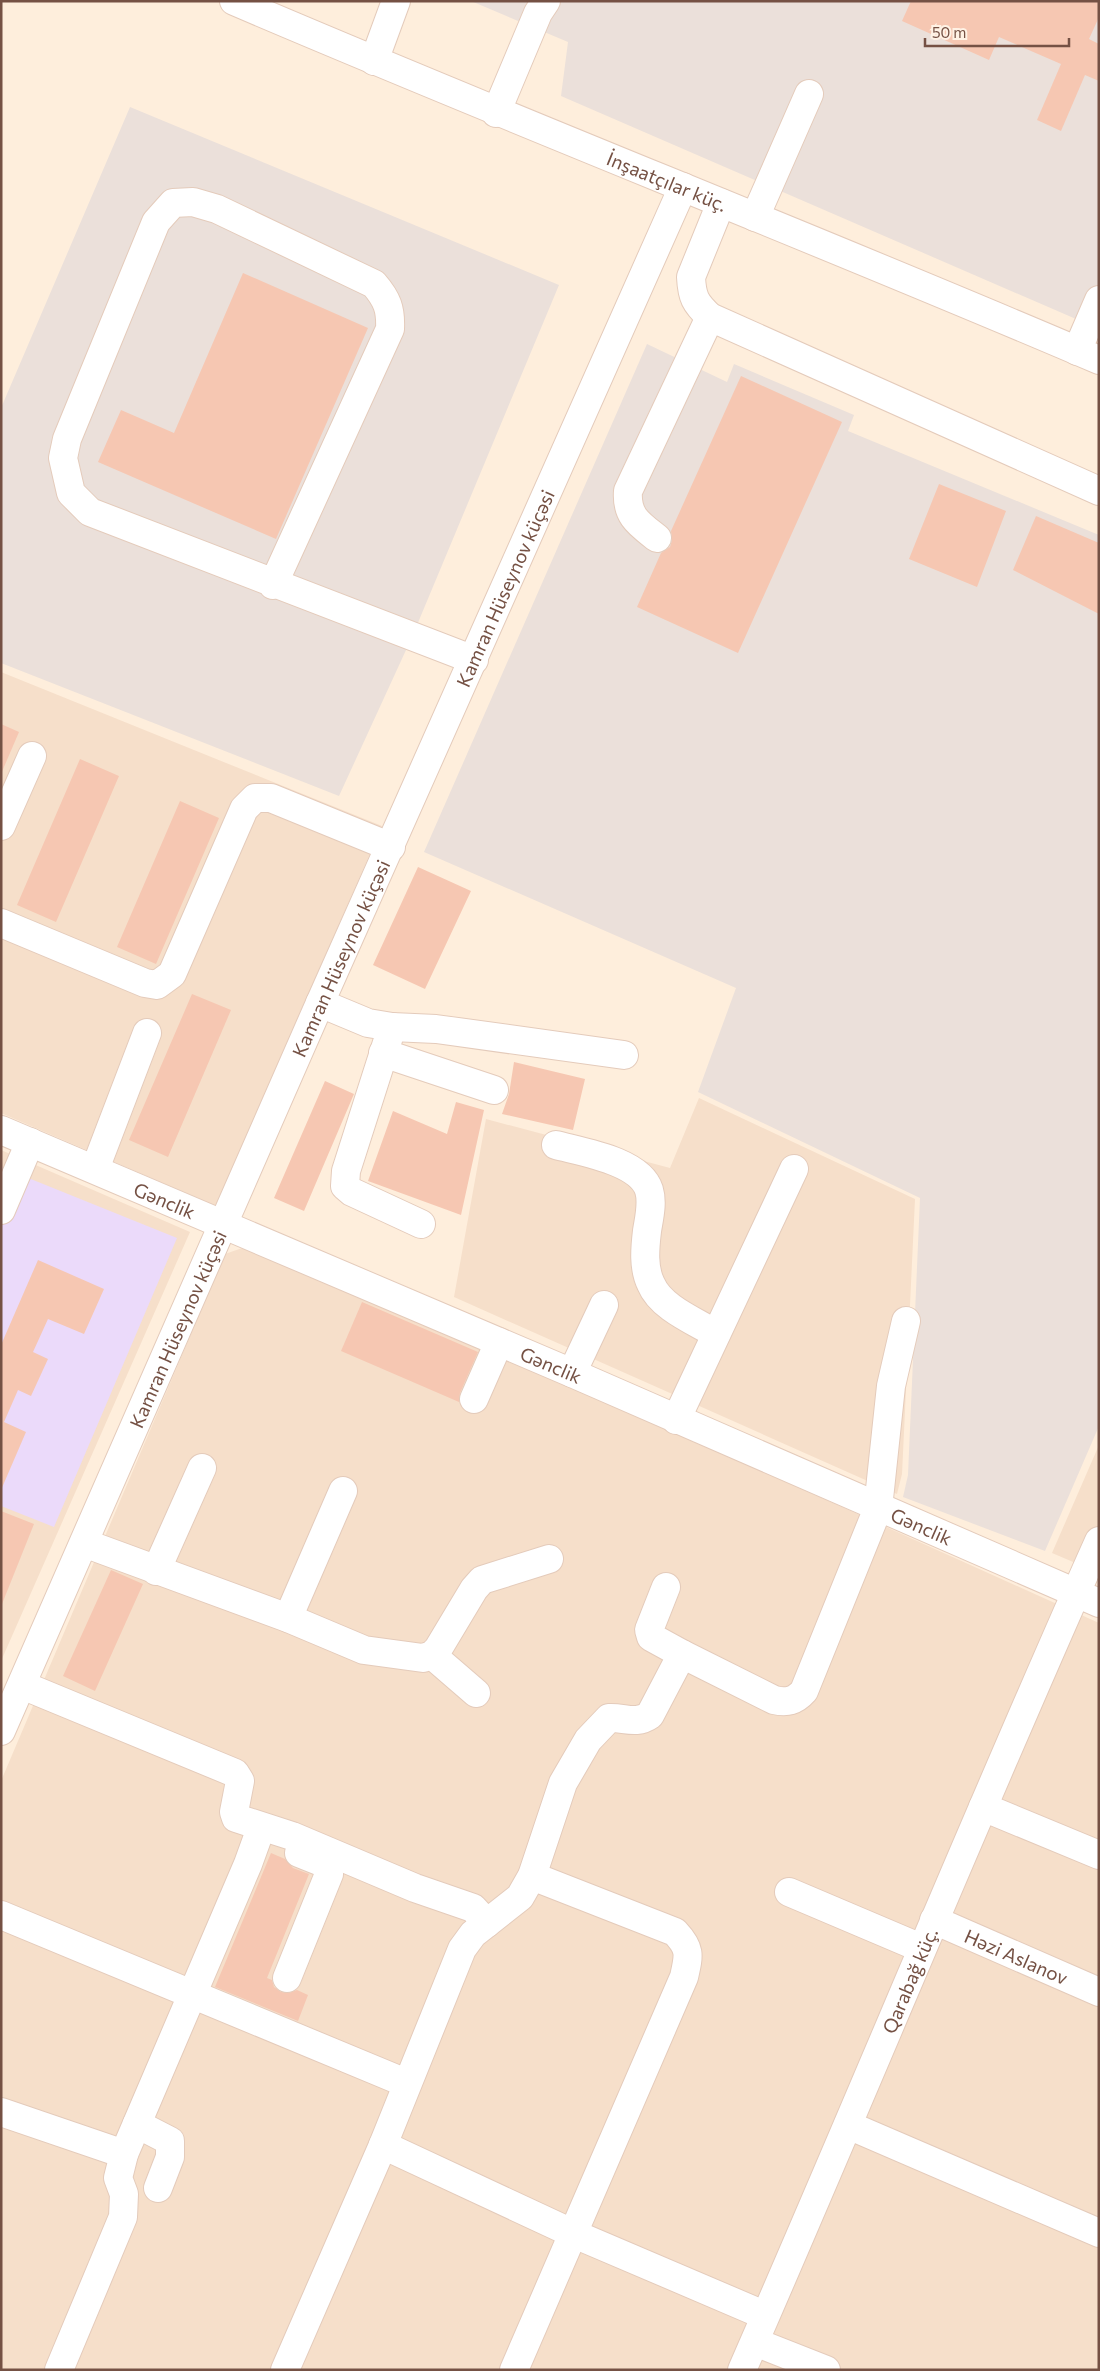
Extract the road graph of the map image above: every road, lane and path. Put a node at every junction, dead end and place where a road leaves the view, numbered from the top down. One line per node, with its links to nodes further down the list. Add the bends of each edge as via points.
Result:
1 (234, 1): 4 (street, İnşaatçılar küç.)
2 (396, 1): 4 (street)
3 (546, 1): 6 (street)
4 (374, 61): 6 (street, İnşaatçılar küç.)
5 (810, 94): 9 (street)
6 (496, 113): 7 (street, İnşaatçılar küç.)
7 (683, 187): 8 (street, İnşaatçılar küç.); 16 (street, Kamran Hüseynov küçəsi)
8 (721, 204): 9 (street, İnşaatçılar küç.); 11 (street, via 691,277 698,306)
9 (755, 217): 12 (street, İnşaatçılar küç.)
10 (1099, 300): 12 (street)
11 (710, 316): 13 (street); 14 (street, via 628,491 627,504 635,520)
12 (1088, 356)
13 (1099, 491)
14 (657, 538)
15 (273, 584): 15 (street, via 90,512 70,493 63,458 68,440 156,222 173,203 193,202 217,209 374,284 385,296 390,312 390,329); 16 (street)
16 (474, 660): 19 (street, Kamran Hüseynov küçəsi)
17 (32, 756): 18 (street)
18 (1, 826)
19 (392, 847): 20 (street, via 271,798 255,798 244,809 172,974 157,985 145,983); 21 (street, Kamran Hüseynov küçəsi)
20 (1, 923)
21 (320, 1003): 22 (street, via 368,1023); 34 (street, Kamran Hüseynov küçəsi)
22 (392, 1027): 24 (street); 25 (street, via 436,1029)
23 (147, 1033): 30 (street)
24 (383, 1053): 26 (street); 33 (street, via 346,1172 345,1186)
25 (624, 1055)
26 (494, 1090)
27 (1, 1130): 28 (street, Gənclik)
28 (30, 1142): 30 (street, Gənclik); 32 (street)
29 (556, 1145): 37 (street, via 603,1158 641,1176 649,1189 645,1243 651,1285 668,1305)
30 (95, 1169): 34 (street, Gənclik)
31 (794, 1169): 37 (street)
32 (1, 1210)
33 (420, 1224)
34 (224, 1226): 38 (street, Gənclik); 46 (street, Kamran Hüseynov küçəsi)
35 (604, 1305): 39 (street)
36 (906, 1320): 44 (street, via 891,1386)
37 (716, 1334): 41 (street)
38 (499, 1342): 39 (street, Gənclik); 40 (street)
39 (572, 1373): 41 (street, Gənclik)
40 (474, 1399)
41 (676, 1420): 44 (street, Gənclik)
42 (202, 1468): 48 (street)
43 (343, 1491): 51 (street)
44 (878, 1508): 50 (street, Gənclik); 52 (street, via 804,1691 798,1698 774,1700)
45 (1099, 1541): 50 (street, Qarabağ küç.)
46 (84, 1543): 48 (street); 54 (street, Kamran Hüseynov küçəsi)
47 (548, 1558): 53 (street, via 482,1580)
48 (156, 1571): 51 (street)
49 (666, 1587): 52 (street, via 649,1630 651,1637)
50 (1087, 1598): 57 (street, Qarabağ küç.)
51 (288, 1618): 53 (street, via 370,1652 423,1658)
52 (682, 1654): 60 (street, via 650,1715 633,1721 609,1718 588,1740 563,1783)
53 (432, 1655): 55 (street)
54 (22, 1684): 56 (street, Kamran Hüseynov küçəsi); 58 (street, via 235,1773 240,1781 234,1812 236,1818)
55 (476, 1693)
56 (1, 1731)
57 (983, 1806): 59 (street); 63 (street, Qarabağ küç.)
58 (259, 1834): 64 (street, via 292,1836 415,1888 474,1908); 66 (street, via 324,1863 329,1874); 68 (street)
59 (1099, 1854)
60 (532, 1876): 64 (street, via 520,1897); 76 (street, via 676,1932 686,1944 688,1958 684,1977)
61 (789, 1892): 65 (street)
62 (1, 1915): 68 (street)
63 (934, 1920): 65 (street, Qarabağ küç.); 67 (street, Həzi Aslanov)
64 (487, 1923): 69 (street, via 462,1949)
65 (922, 1948): 72 (street, Qarabağ küç.)
66 (287, 1978)
67 (1099, 1992)
68 (192, 1995): 69 (street); 71 (street)
69 (406, 2083): 73 (street)
70 (1, 2112): 74 (street)
71 (137, 2124): 74 (street); 75 (street, via 170,2141 170,2157)
72 (848, 2125): 77 (street); 78 (street, Qarabağ küç.)
73 (383, 2145): 76 (street); 81 (street)
74 (124, 2154): 80 (street, via 118,2178 124,2194 123,2217)
75 (158, 2188)
76 (572, 2233): 78 (street); 82 (street)
77 (1099, 2233)
78 (764, 2315): 79 (street, Qarabağ küç.)
79 (755, 2342): 83 (street, Qarabağ küç.); 84 (street)
80 (59, 2370)
81 (285, 2370)
82 (514, 2370)
83 (742, 2370)
84 (826, 2370)

